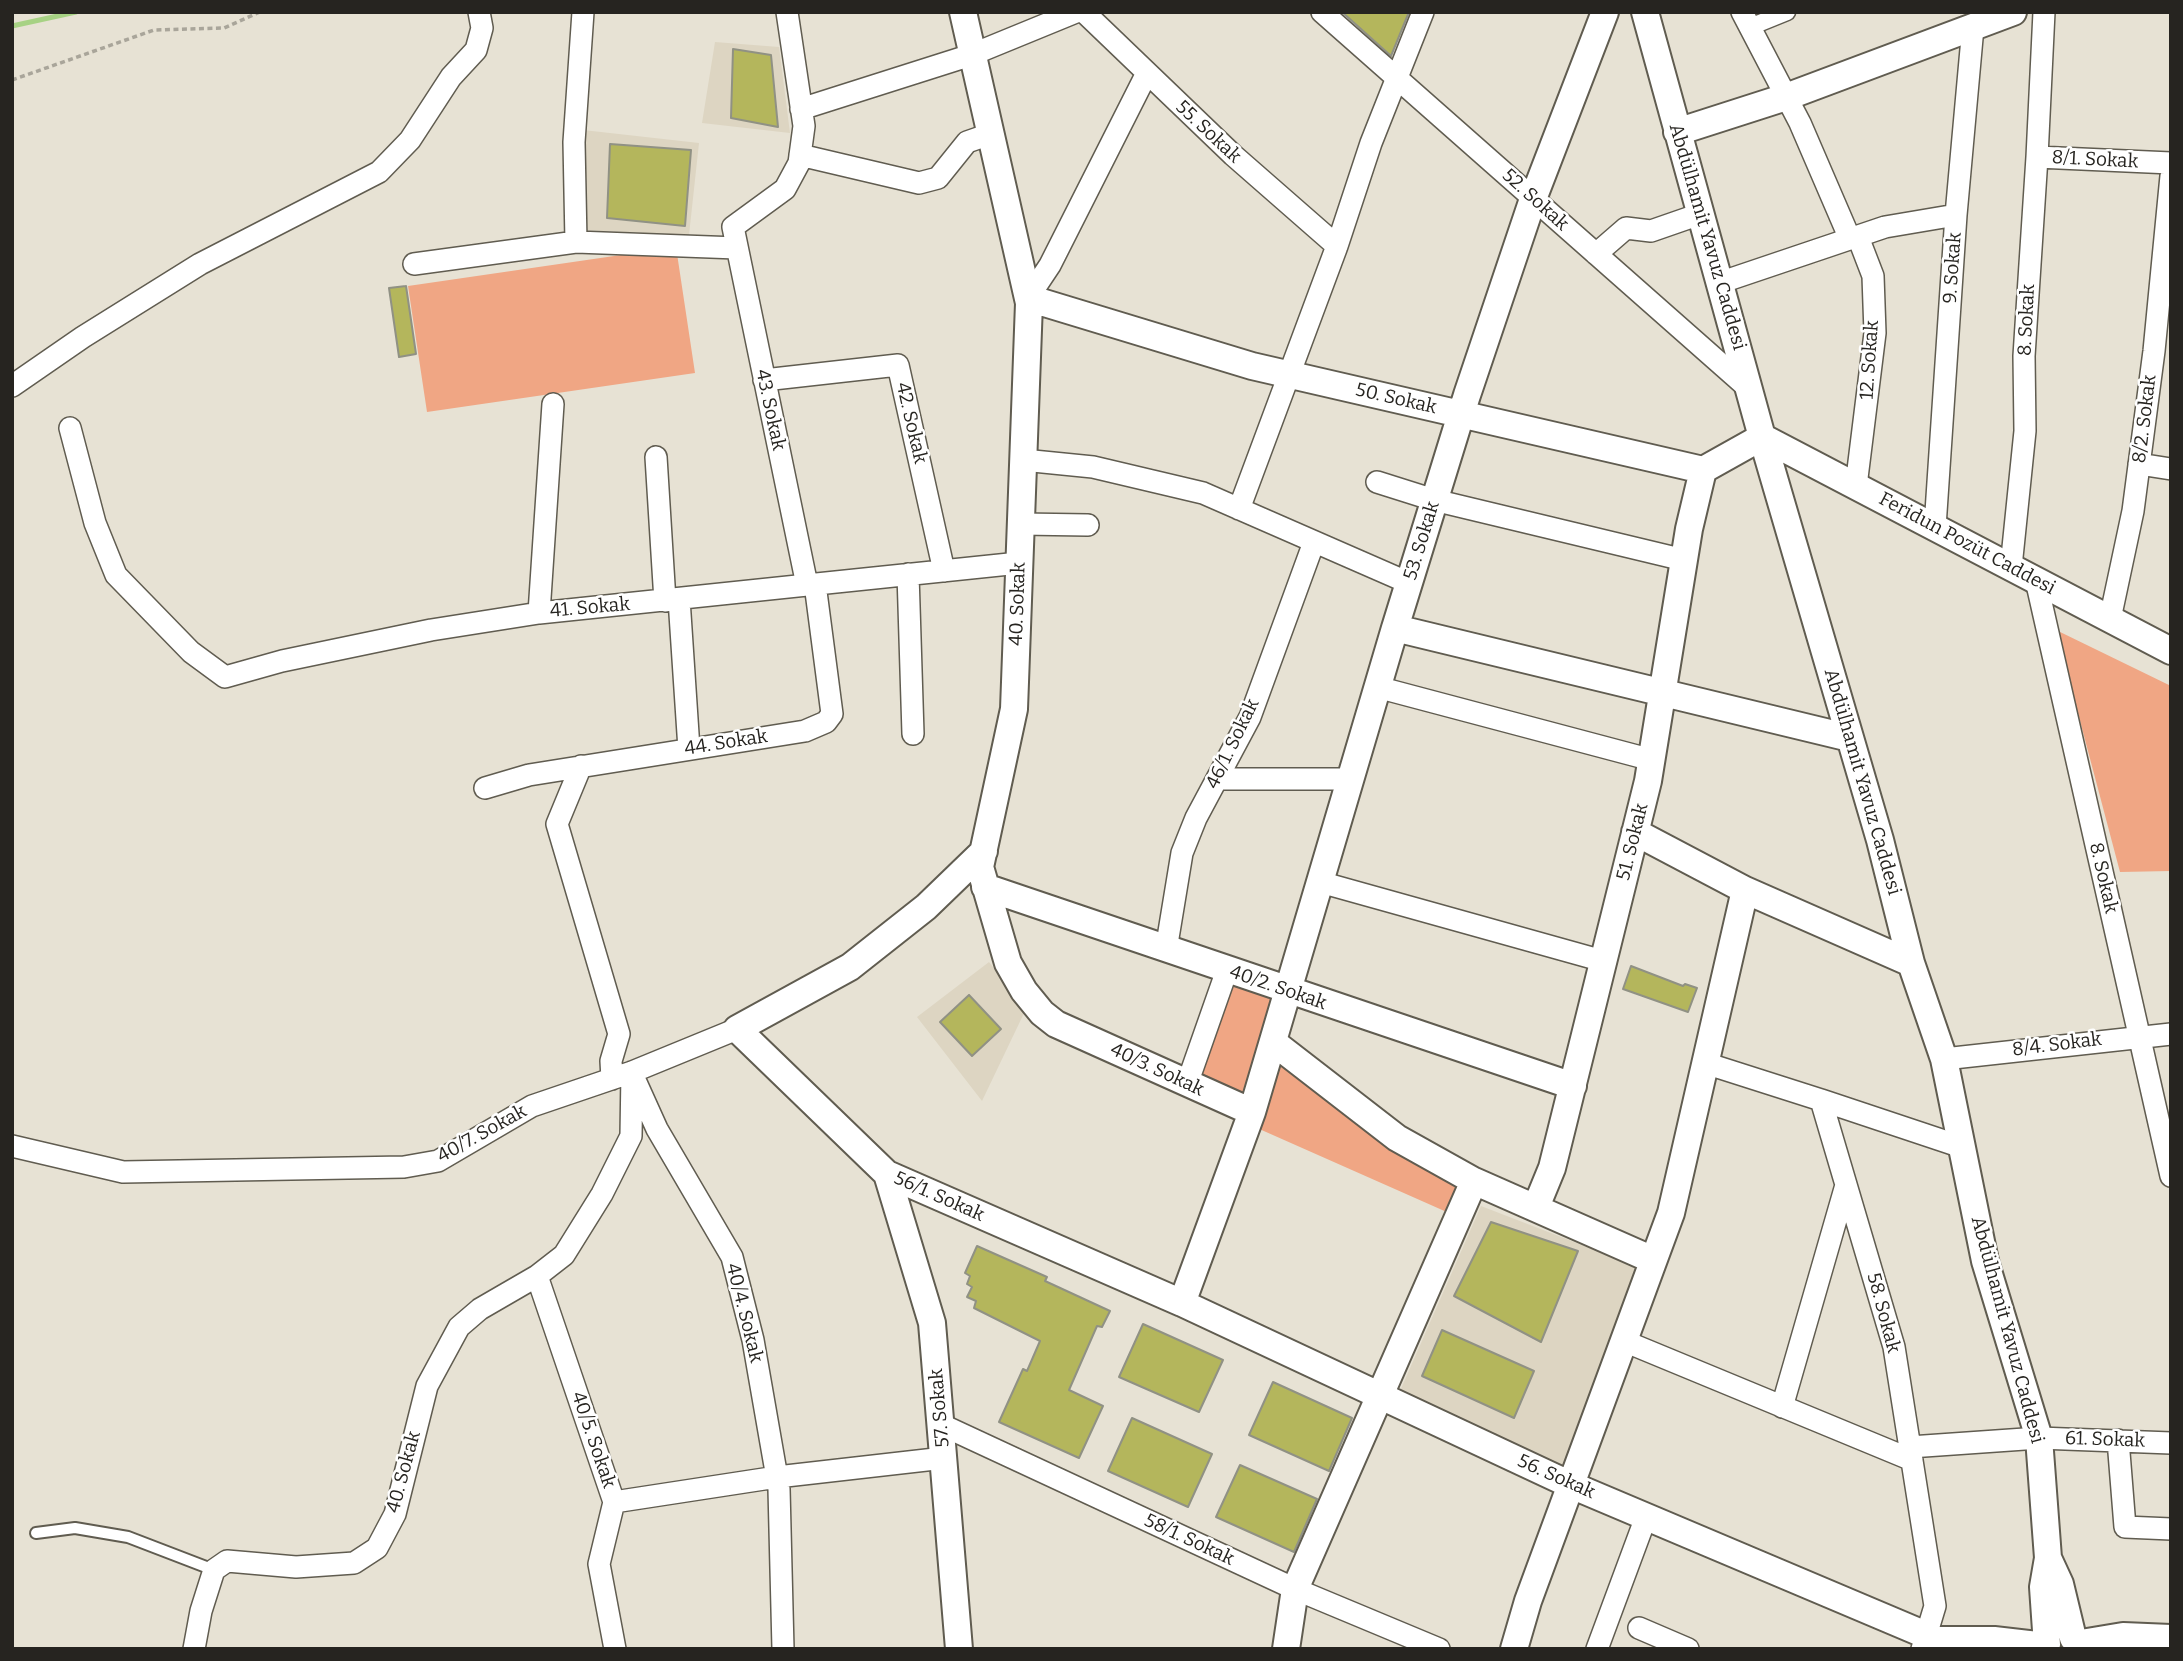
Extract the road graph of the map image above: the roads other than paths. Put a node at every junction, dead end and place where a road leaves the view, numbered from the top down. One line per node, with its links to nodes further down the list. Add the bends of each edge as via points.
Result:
1 (479, 12): 40 (street, via 482,28 476,50 451,77 410,140 379,172 201,264)
2 (583, 12): 31 (street, via 574,142)
3 (787, 12): 20 (street)
4 (963, 12): 16 (street, 40. Sokak)
5 (1076, 12): 16 (street)
6 (1084, 12): 17 (street, 55. Sokak)
7 (1322, 12): 18 (street, 52. Sokak)
8 (1423, 12): 18 (street)
9 (1605, 12): 27 (street, 53. Sokak)
10 (1645, 12): 21 (street, Abdülhamit Yavuz Caddesi)
11 (1787, 12): 14 (street)
12 (2013, 12): 15 (street)
13 (2044, 12): 24 (street, 8/1. Sokak)
14 (1746, 20): 19 (street, 12. Sokak)
15 (1973, 27): 19 (street); 29 (street)
16 (971, 55): 20 (street); 22 (street, 40. Sokak)
17 (1147, 74): 32 (street, 55. Sokak); 37 (street, via 1050,265)
18 (1398, 77): 27 (street, 52. Sokak); 32 (street)
19 (1786, 97): 21 (street); 30 (street, 12. Sokak)
20 (801, 109): 23 (street)
21 (1677, 132): 28 (street, Abdülhamit Yavuz Caddesi)
22 (989, 134): 23 (street, via 967,142 938,178 919,183); 37 (street, 40. Sokak)
23 (800, 155): 33 (street, 43. Sokak, via 785,189 733,227)
24 (2038, 157): 25 (street, 8/1. Sokak); 61 (street, 8. Sokak, via 2024,356 2025,431)
25 (2171, 163)
26 (2171, 176): 48 (street, 8/2. Sokak)
27 (1533, 199): 34 (street, 52. Sokak); 43 (street, 53. Sokak)
28 (1700, 214): 34 (street, via 1651,231 1626,228); 36 (street, Abdülhamit Yavuz Caddesi)
29 (1956, 215): 30 (street, 9. Sokak, via 1885,227); 57 (street, 9. Sokak)
30 (1854, 238): 36 (street, 9. Sokak); 52 (street, 12. Sokak, via 1873,276 1874,333)
31 (576, 242): 33 (street); 35 (street)
32 (1337, 246): 38 (street)
33 (737, 248): 39 (street, 43. Sokak)
34 (1596, 254): 41 (street, 52. Sokak)
35 (414, 264)
36 (1719, 283): 41 (street, Abdülhamit Yavuz Caddesi)
37 (1028, 298): 38 (street, 50. Sokak); 47 (street, 40. Sokak)
38 (1288, 375): 43 (street, 50. Sokak); 54 (street)
39 (764, 380): 62 (street, 42. Sokak, via 898,365); 66 (street, 43. Sokak)
40 (12, 386)
41 (1748, 387): 45 (street, Abdülhamit Yavuz Caddesi)
42 (552, 404): 68 (street, 41. Sokak)
43 (1461, 414): 49 (street, 50. Sokak); 53 (street, 53. Sokak)
44 (69, 428): 68 (street, via 95,523 116,575 191,652 225,677 336,649)
45 (1762, 437): 49 (street); 52 (street, Feridun Pozüt Caddesi); 75 (street, Abdülhamit Yavuz Caddesi)
46 (656, 457): 67 (street)
47 (1023, 460): 54 (street, via 1093,467 1203,494); 55 (street, 40. Sokak)
48 (2139, 464): 50 (street); 69 (street, 8/2. Sokak)
49 (1703, 470): 59 (street, 51. Sokak)
50 (2171, 470)
51 (1377, 482): 53 (street)
52 (1856, 486): 57 (street, Feridun Pozüt Caddesi)
53 (1434, 500): 59 (street); 65 (street, 53. Sokak)
54 (1239, 509): 58 (street)
55 (1021, 524): 56 (street); 60 (street, 40. Sokak)
56 (1088, 525)
57 (1935, 527): 61 (street, Feridun Pozüt Caddesi)
58 (1314, 542): 65 (street); 79 (street, 46/1. Sokak, via 1250,717)
59 (1684, 560): 73 (street, 51. Sokak)
60 (1019, 563): 62 (street, 41. Sokak); 83 (street, 40. Sokak, via 1014,709)
61 (2011, 567): 64 (street, Feridun Pozüt Caddesi)
62 (944, 571): 63 (street, 41. Sokak)
63 (908, 574): 66 (street, 41. Sokak); 74 (street)
64 (2036, 580): 69 (street, Feridun Pozüt Caddesi); 94 (street, 8. Sokak)
65 (1409, 583): 70 (street, 53. Sokak)
66 (811, 584): 67 (street, 41. Sokak); 76 (street, 44. Sokak, via 832,714 826,722 805,731)
67 (672, 600): 68 (street, 41. Sokak); 76 (street)
68 (539, 613)
69 (2110, 619): 71 (street, Feridun Pozüt Caddesi)
70 (1395, 628): 72 (street, 53. Sokak); 73 (street)
71 (2171, 651)
72 (1377, 687): 77 (street); 80 (street, 53. Sokak)
73 (1663, 691): 75 (street); 77 (street, 51. Sokak)
74 (914, 734)
75 (1850, 738): 89 (street, Abdülhamit Yavuz Caddesi)
76 (690, 749): 78 (street, 44. Sokak)
77 (1652, 760): 82 (street, 51. Sokak)
78 (581, 766): 81 (street, 44. Sokak); 98 (street, via 557,824 619,1034 611,1061)
79 (1217, 779): 80 (street); 87 (street, 46/1. Sokak, via 1182,853)
80 (1351, 779): 84 (street, 53. Sokak)
81 (485, 788)
82 (1635, 832): 86 (street); 88 (street, 51. Sokak)
83 (984, 850): 85 (street, 40/3. Sokak, via 980,867); 92 (street, via 926,907 850,967)
84 (1320, 882): 88 (street); 91 (street, 53. Sokak)
85 (985, 887): 87 (street, 40/2. Sokak); 99 (street, 40/3. Sokak, via 1008,963 1042,1013 1056,1024)
86 (1745, 890): 89 (street); 97 (street)
87 (1166, 950): 90 (street, 40/2. Sokak)
88 (1604, 961): 100 (street, 51. Sokak)
89 (1911, 963): 96 (street, Abdülhamit Yavuz Caddesi)
90 (1227, 970): 91 (street, 40/2. Sokak); 99 (street)
91 (1288, 992): 95 (street, 53. Sokak); 100 (street, 40/2. Sokak)
92 (737, 1029): 98 (street); 105 (street, 56/1. Sokak)
93 (2171, 1034): 94 (street, 8/4. Sokak)
94 (2139, 1036): 96 (street, 8/4. Sokak); 106 (street, 8. Sokak)
95 (1273, 1042): 102 (street, 53. Sokak); 107 (street, via 1397,1138)
96 (1944, 1059): 104 (street, Abdülhamit Yavuz Caddesi)
97 (1705, 1063): 101 (street); 110 (street, via 1671,1213)
98 (622, 1076): 103 (street, 40/7. Sokak, via 532,1106 438,1161 404,1167 123,1172); 111 (street, via 631,1136 564,1255); 122 (street, 40/4. Sokak, via 732,1257 753,1340)
99 (1187, 1084): 102 (street, 40/3. Sokak)
100 (1573, 1086): 109 (street, 51. Sokak, via 1552,1168)
101 (1821, 1100): 104 (street); 108 (street, 58. Sokak)
102 (1252, 1112): 112 (street)
103 (12, 1146)
104 (1962, 1147): 117 (street, Abdülhamit Yavuz Caddesi, via 1985,1261)
105 (887, 1174): 112 (street, 56/1. Sokak); 116 (street, 57. Sokak, via 932,1323)
106 (2171, 1176)
107 (1474, 1181): 109 (street); 114 (street)
108 (1846, 1185): 115 (street); 120 (street, 58. Sokak, via 1894,1347)
109 (1536, 1208): 110 (street)
110 (1653, 1260): 113 (street)
111 (537, 1276): 124 (street, 40/5. Sokak); 129 (street, 40. Sokak, via 480,1309 459,1327 427,1386 395,1514 377,1548 354,1563 296,1567 227,1560)
112 (1182, 1303): 114 (street, 56. Sokak)
113 (1624, 1341): 115 (street); 123 (street)
114 (1382, 1396): 123 (street, 56. Sokak); 130 (street)
115 (1782, 1407): 120 (street)
116 (942, 1424): 121 (street, 57. Sokak); 130 (street, 58/1. Sokak)
117 (2039, 1438): 118 (street, 61. Sokak); 120 (street, 61. Sokak); 128 (street, Abdülhamit Yavuz Caddesi)
118 (2118, 1440): 119 (street, 61. Sokak); 126 (street, via 2125,1527)
119 (2171, 1443)
120 (1911, 1454): 133 (street, 58. Sokak, via 1935,1606)
121 (944, 1458): 122 (street); 139 (street, 57. Sokak)
122 (777, 1477): 124 (street); 138 (street, 40/4. Sokak)
123 (1571, 1485): 125 (street, 56. Sokak); 142 (street)
124 (614, 1502): 137 (street, 40/5. Sokak, via 599,1564)
125 (1646, 1517): 133 (street, 56. Sokak); 143 (street)
126 (2171, 1529)
127 (36, 1532): 129 (lane, via 75,1528 128,1537)
128 (2048, 1558): 134 (street, Abdülhamit Yavuz Caddesi); 135 (street, Abdülhamit Yavuz Caddesi, via 2043,1587)
129 (214, 1570): 136 (street)
130 (1295, 1589): 140 (street); 141 (street, 58/1. Sokak)
131 (1639, 1628): 144 (street)
132 (2171, 1638): 134 (street, via 2123,1636)
133 (1933, 1643): 135 (street, 56. Sokak, via 1994,1640)
134 (2086, 1643): 135 (street)
135 (2045, 1647)
136 (194, 1649)
137 (615, 1649)
138 (783, 1649)
139 (959, 1649)
140 (1286, 1649)
141 (1439, 1649)
142 (1514, 1649)
143 (1597, 1649)
144 (1688, 1649)

